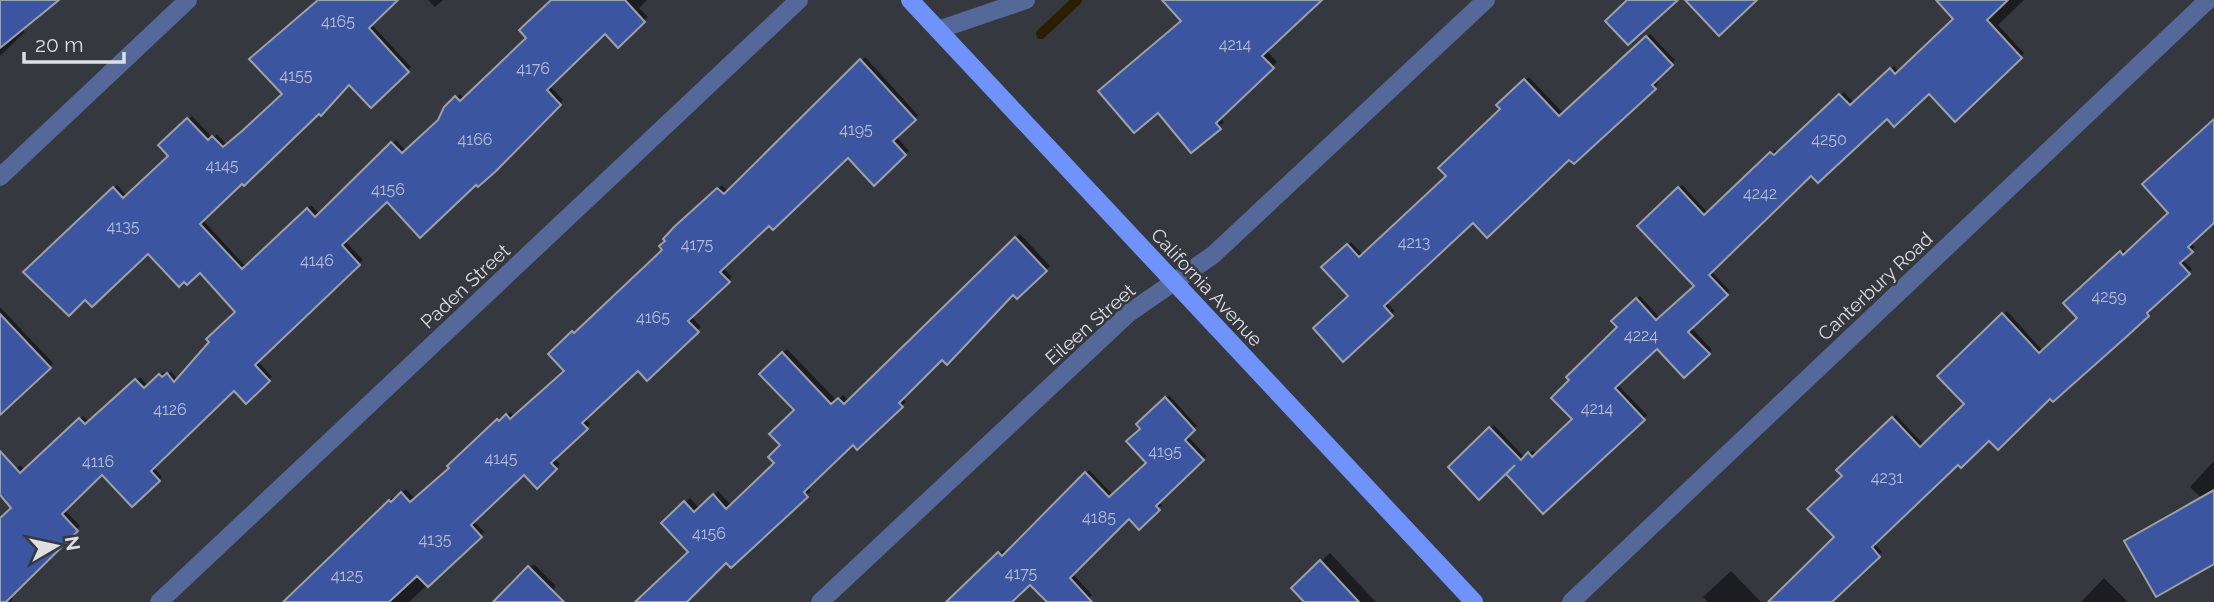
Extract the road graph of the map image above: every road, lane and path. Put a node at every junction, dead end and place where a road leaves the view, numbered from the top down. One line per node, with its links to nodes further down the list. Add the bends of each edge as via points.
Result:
1 (188, 0): 8 (street)
2 (799, 0): 10 (street, Paden Street)
3 (910, 0): 7 (main road, California Avenue)
4 (1026, 0): 7 (street)
5 (1486, 0): 9 (street, Eileen Street, via 1213,255)
6 (2208, 0): 13 (street, Canterbury Road)
7 (938, 30): 9 (main road, California Avenue)
8 (0, 177)
9 (1174, 282): 11 (street, Eileen Street, via 1129,313); 12 (main road, California Avenue)
10 (159, 602)
11 (820, 602)
12 (1474, 602)
13 (1571, 602)

